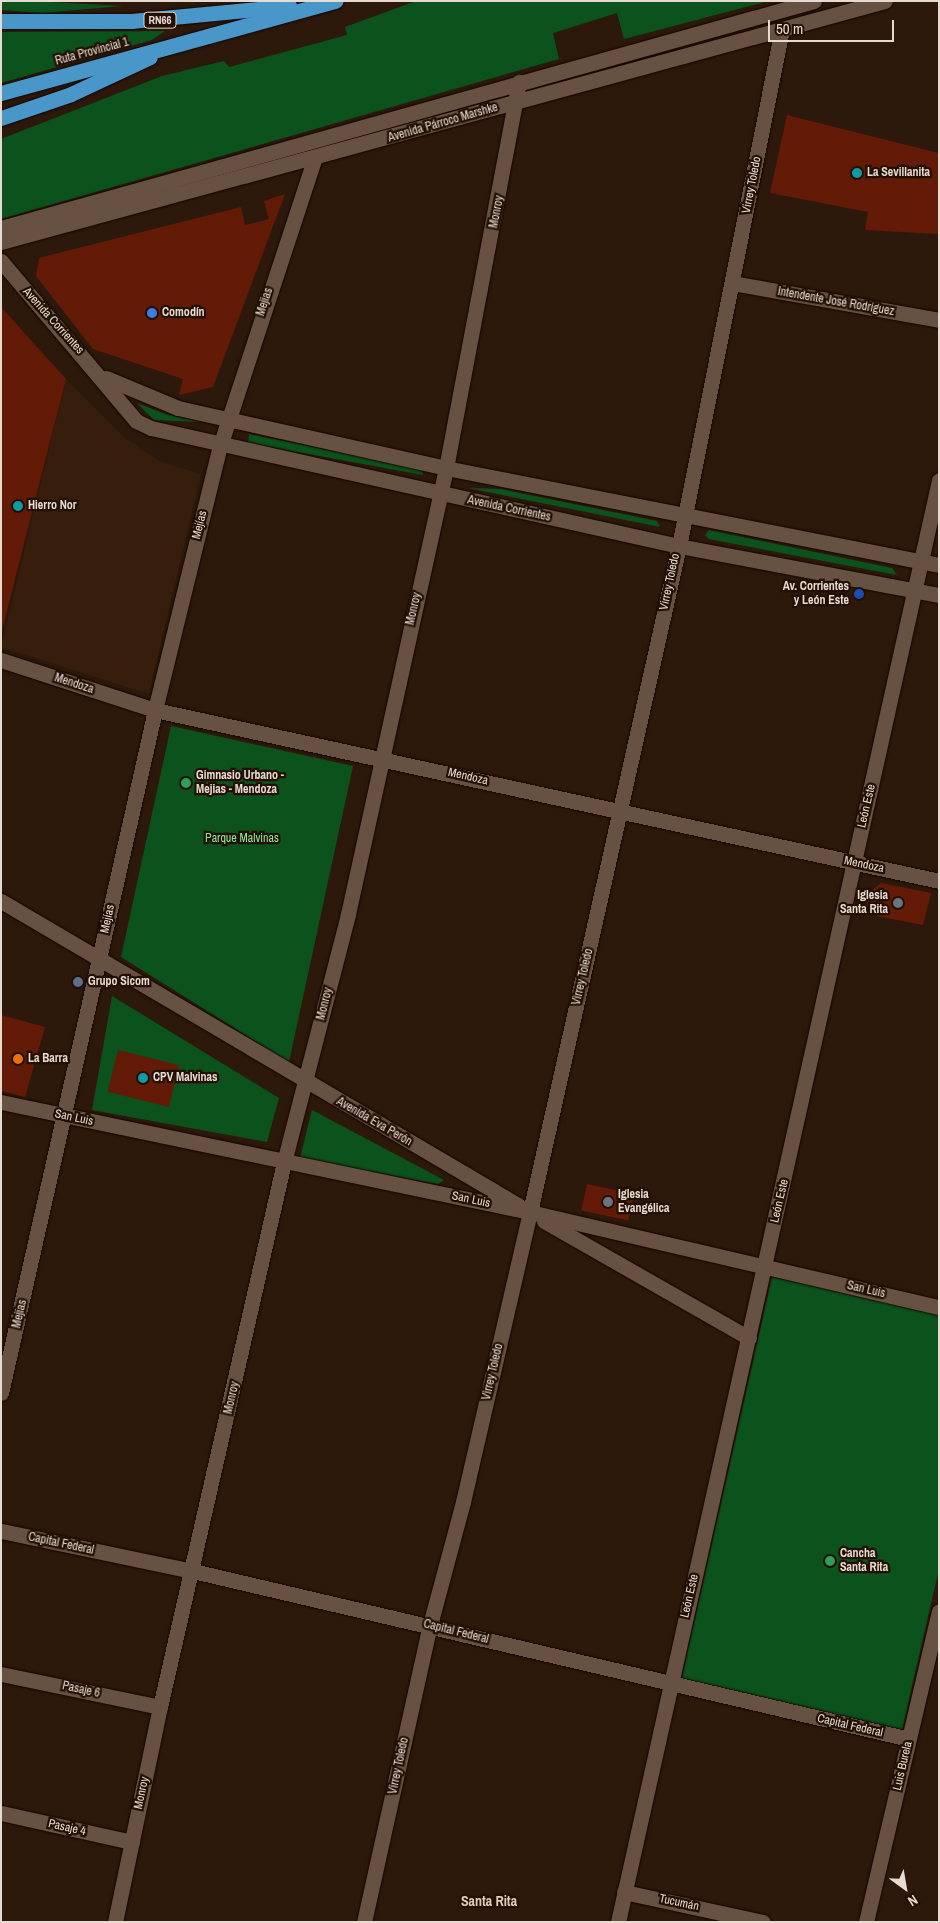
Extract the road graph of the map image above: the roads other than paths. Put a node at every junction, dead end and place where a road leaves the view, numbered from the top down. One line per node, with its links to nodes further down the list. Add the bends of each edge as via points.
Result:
1 (318, 1): 5 (highway, RN66, via 161,20)
2 (336, 1): 7 (highway, Ruta Provincial 1)
3 (814, 1): 8 (street, Avenida Párroco Marshke)
4 (885, 1): 6 (street, Avenida Párroco Marshke)
5 (1, 21)
6 (782, 29): 10 (street, Avenida Párroco Marshke); 16 (street, Virrey Toledo)
7 (170, 46): 9 (highway, Ruta Provincial 1); 11 (highway, via 126,71)
8 (519, 82): 10 (street, Monroy); 13 (street, Avenida Párroco Marshke)
9 (1, 93)
10 (518, 101): 12 (street, Avenida Párroco Marshke); 21 (street, Monroy)
11 (1, 118)
12 (314, 160): 14 (street, Avenida Párroco Marshke); 19 (street, Mejias)
13 (1, 228)
14 (1, 242)
15 (2, 263): 18 (street, Avenida Corrientes)
16 (732, 283): 17 (street, Intendente José Rodríguez); 24 (street, Virrey Toledo)
17 (939, 320)
18 (103, 376): 19 (street, Avenida Corrientes, via 178,408); 20 (street, Avenida Corrientes, via 136,421)
19 (228, 416): 20 (street, Mejias); 21 (street, Avenida Corrientes)
20 (220, 446): 23 (street, Avenida Corrientes); 31 (street, Mejías)
21 (446, 468): 23 (street, Monroy); 24 (street, Avenida Corrientes)
22 (939, 480): 26 (street, León Este)
23 (440, 494): 25 (street, Avenida Corrientes); 32 (street, Monroy)
24 (684, 515): 25 (street, Virrey Toledo); 26 (street, Avenida Corrientes)
25 (678, 546): 28 (street, Avenida Corrientes); 33 (street, Virrey Toledo)
26 (921, 564): 27 (street, Avenida Corrientes); 28 (street, León Este)
27 (939, 565)
28 (916, 594): 29 (street, Avenida Corrientes); 34 (street, León Este)
29 (939, 595)
30 (1, 660): 31 (street, Mendoza)
31 (155, 710): 32 (street, Mendoza); 37 (street, Mejías)
32 (381, 756): 33 (street, Mendoza); 38 (street, Monroy, via 348,914)
33 (620, 812): 34 (street, Mendoza); 42 (street, Virrey Toledo)
34 (854, 863): 35 (street, Mendoza); 43 (street, León Este)
35 (939, 881)
36 (1, 901): 37 (street, Avenida Eva Perón)
37 (100, 958): 38 (street, Avenida Eva Perón); 40 (street, Mejías)
38 (304, 1082): 41 (street, Monroy); 42 (street, Avenida Eva Perón)
39 (1, 1102): 40 (street, San Luis)
40 (66, 1116): 41 (street, San Luis); 46 (street, Mejías)
41 (284, 1162): 42 (street, San Luis); 48 (street, Monroy)
42 (530, 1212): 43 (street, San Luis); 45 (street, Avenida Eva Perón); 50 (street, Virrey Toledo, via 463,1502)
43 (765, 1267): 44 (street, San Luis); 45 (street, León Este)
44 (939, 1307)
45 (749, 1338): 52 (street, León Este)
46 (1, 1394)
47 (1, 1531): 48 (street, Capital Federal)
48 (193, 1571): 50 (street, Capital Federal); 53 (street, Monroy)
49 (939, 1611): 54 (street, Luis Burela)
50 (430, 1625): 52 (street, Capital Federal); 59 (street, Virrey Toledo)
51 (1, 1674): 53 (street, Pasaje 6)
52 (670, 1685): 54 (street, Capital Federal); 57 (street, León Este)
53 (160, 1707): 56 (street, Monroy)
54 (909, 1739): 62 (street, Luis Burela)
55 (1, 1813): 56 (street, Pasaje 4)
56 (132, 1842): 58 (street, Monroy)
57 (624, 1892): 60 (street, León Este); 61 (street, Tucumán)
58 (115, 1922)
59 (364, 1922)
60 (618, 1922)
61 (763, 1922)
62 (866, 1922)

